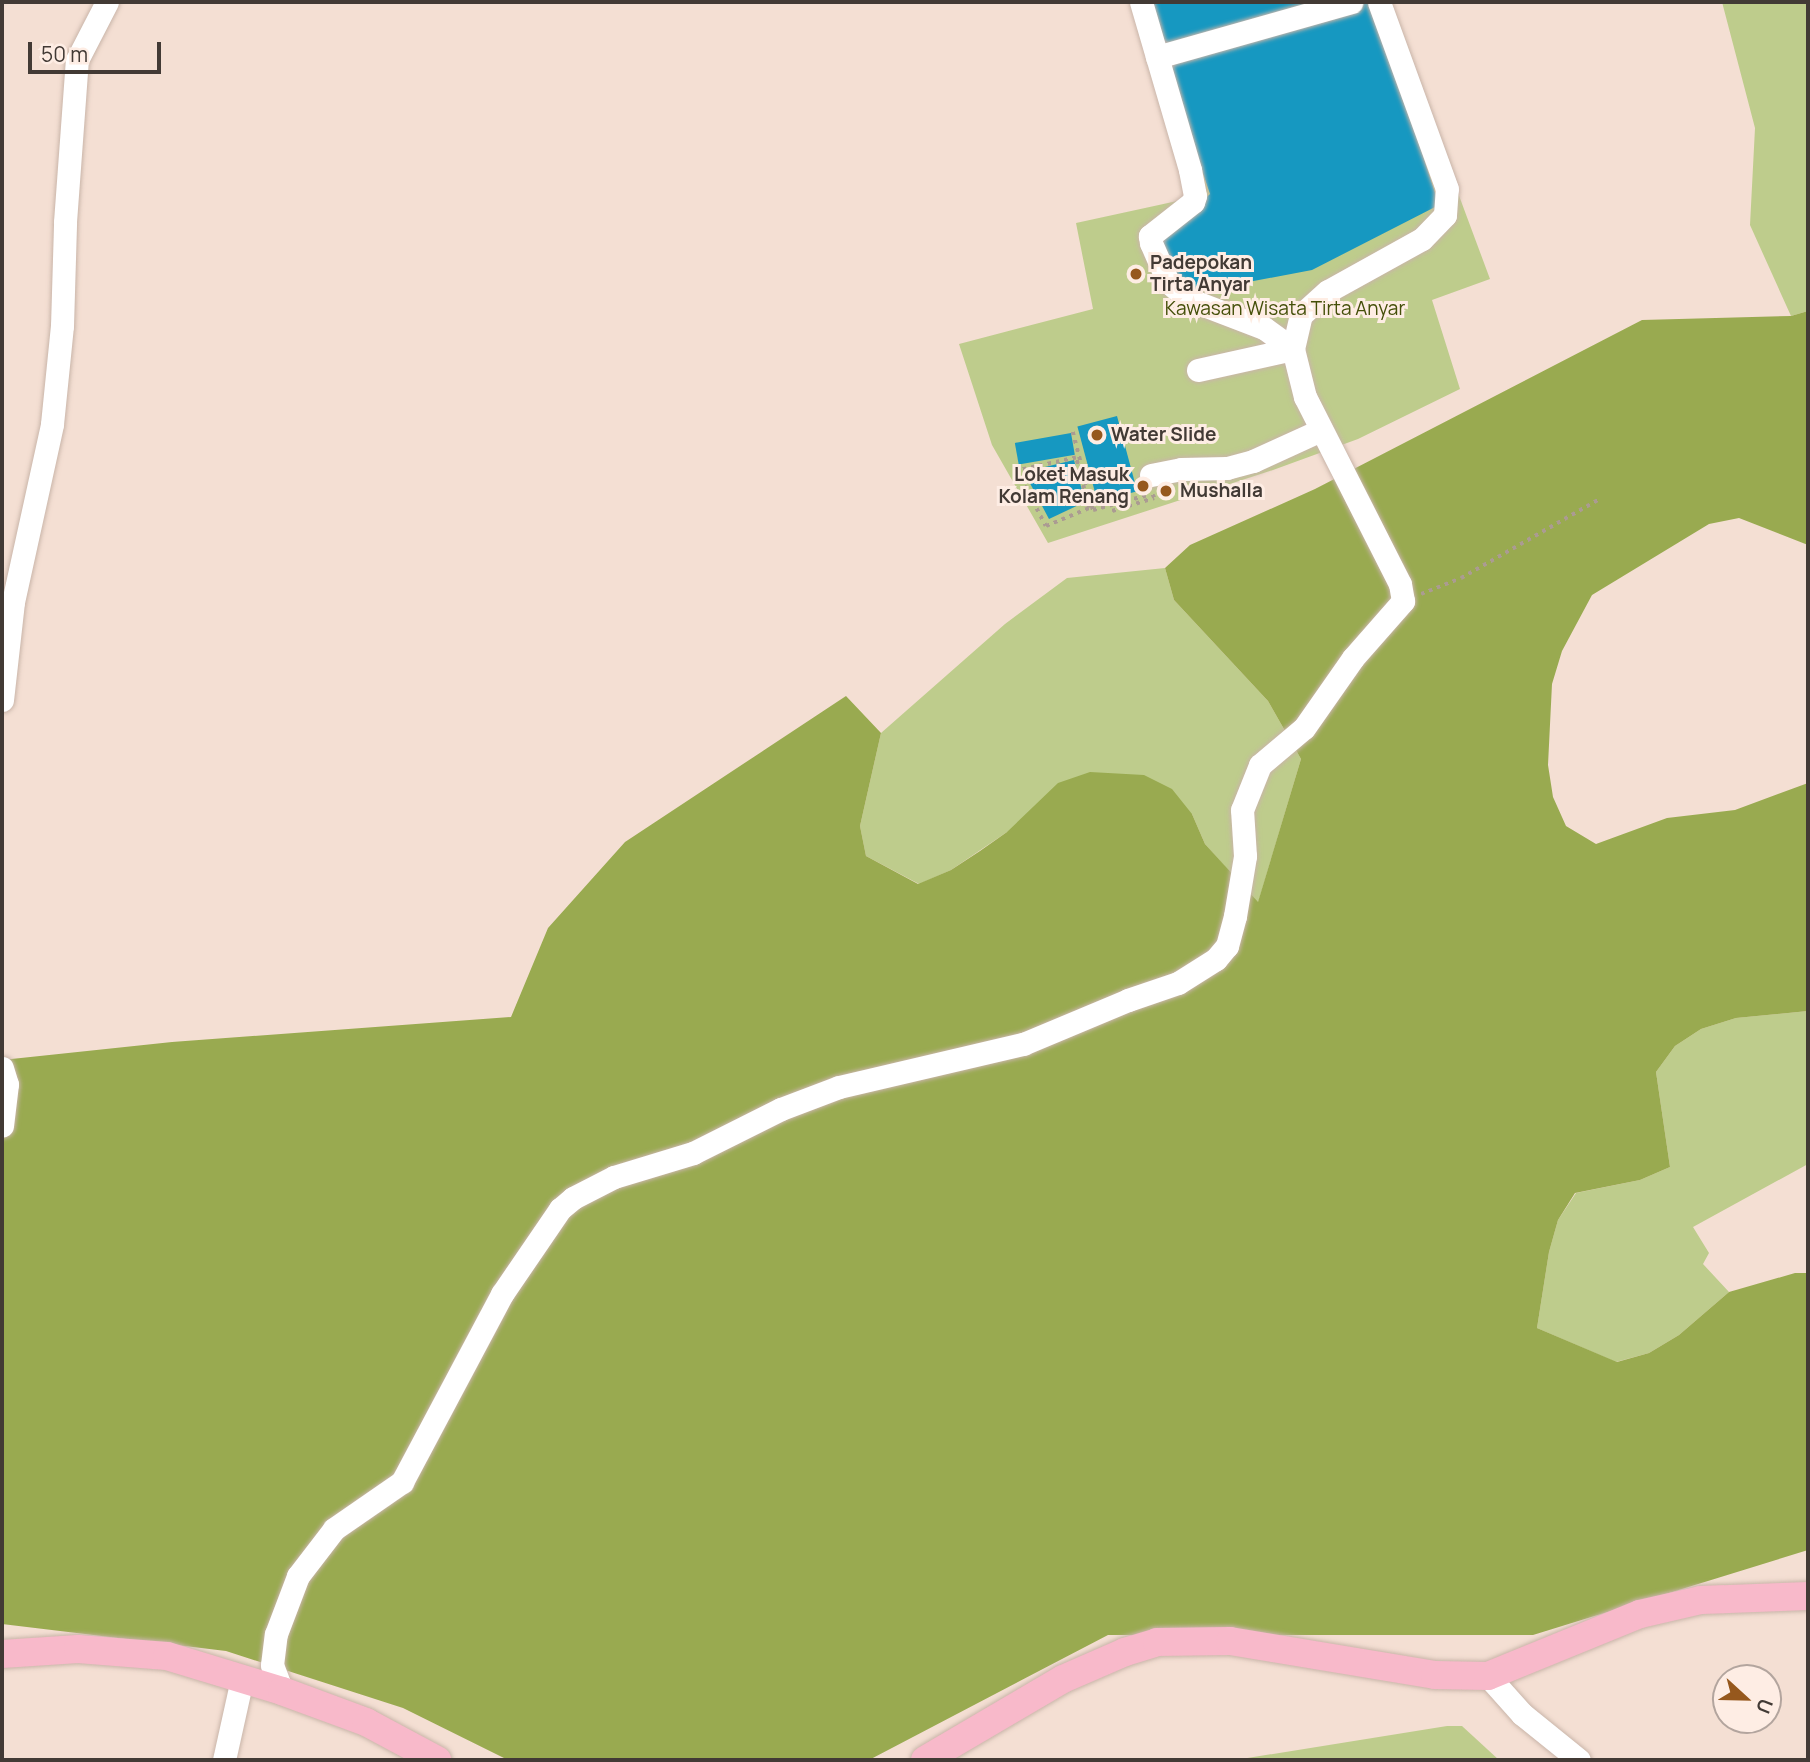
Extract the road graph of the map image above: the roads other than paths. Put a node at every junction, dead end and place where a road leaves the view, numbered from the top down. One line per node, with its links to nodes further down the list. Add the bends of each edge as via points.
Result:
1 (107, 2): 10 (lane, via 77,60 54,411)
2 (1141, 2): 5 (lane)
3 (1351, 2): 5 (lane)
4 (1379, 2): 6 (lane, via 1447,189 1445,215 1422,239 1328,291 1301,315)
5 (1159, 57): 6 (lane, via 1195,196 1150,236 1168,282 1188,299 1264,328)
6 (1293, 349): 7 (lane); 8 (lane, via 1305,397)
7 (1198, 370)
8 (1321, 430): 9 (lane, via 1253,461 1227,468 1181,469); 18 (lane, via 1389,563 1403,601 1353,658 1304,728 1259,765 1242,810 1245,856 1227,946 1209,965 1178,983 1023,1044 839,1087 693,1153 595,1185 560,1209 502,1294 402,1482 334,1530 298,1576 275,1634 272,1665)
9 (1151, 488)
10 (7, 601): 11 (lane)
11 (2, 700)
12 (2, 1068): 13 (lane, via 6,1084)
13 (2, 1126)
14 (1808, 1596): 16 (main road, via 1701,1600 1640,1614)
15 (2, 1654): 17 (main road, via 78,1649 158,1655)
16 (1488, 1676): 21 (main road, via 1435,1675 1230,1642 1157,1642 1063,1679); 22 (lane, via 1522,1714)
17 (242, 1679): 18 (main road); 19 (lane)
18 (282, 1690): 20 (main road, via 366,1722)
19 (224, 1760)
20 (437, 1760)
21 (925, 1760)
22 (1579, 1760)

